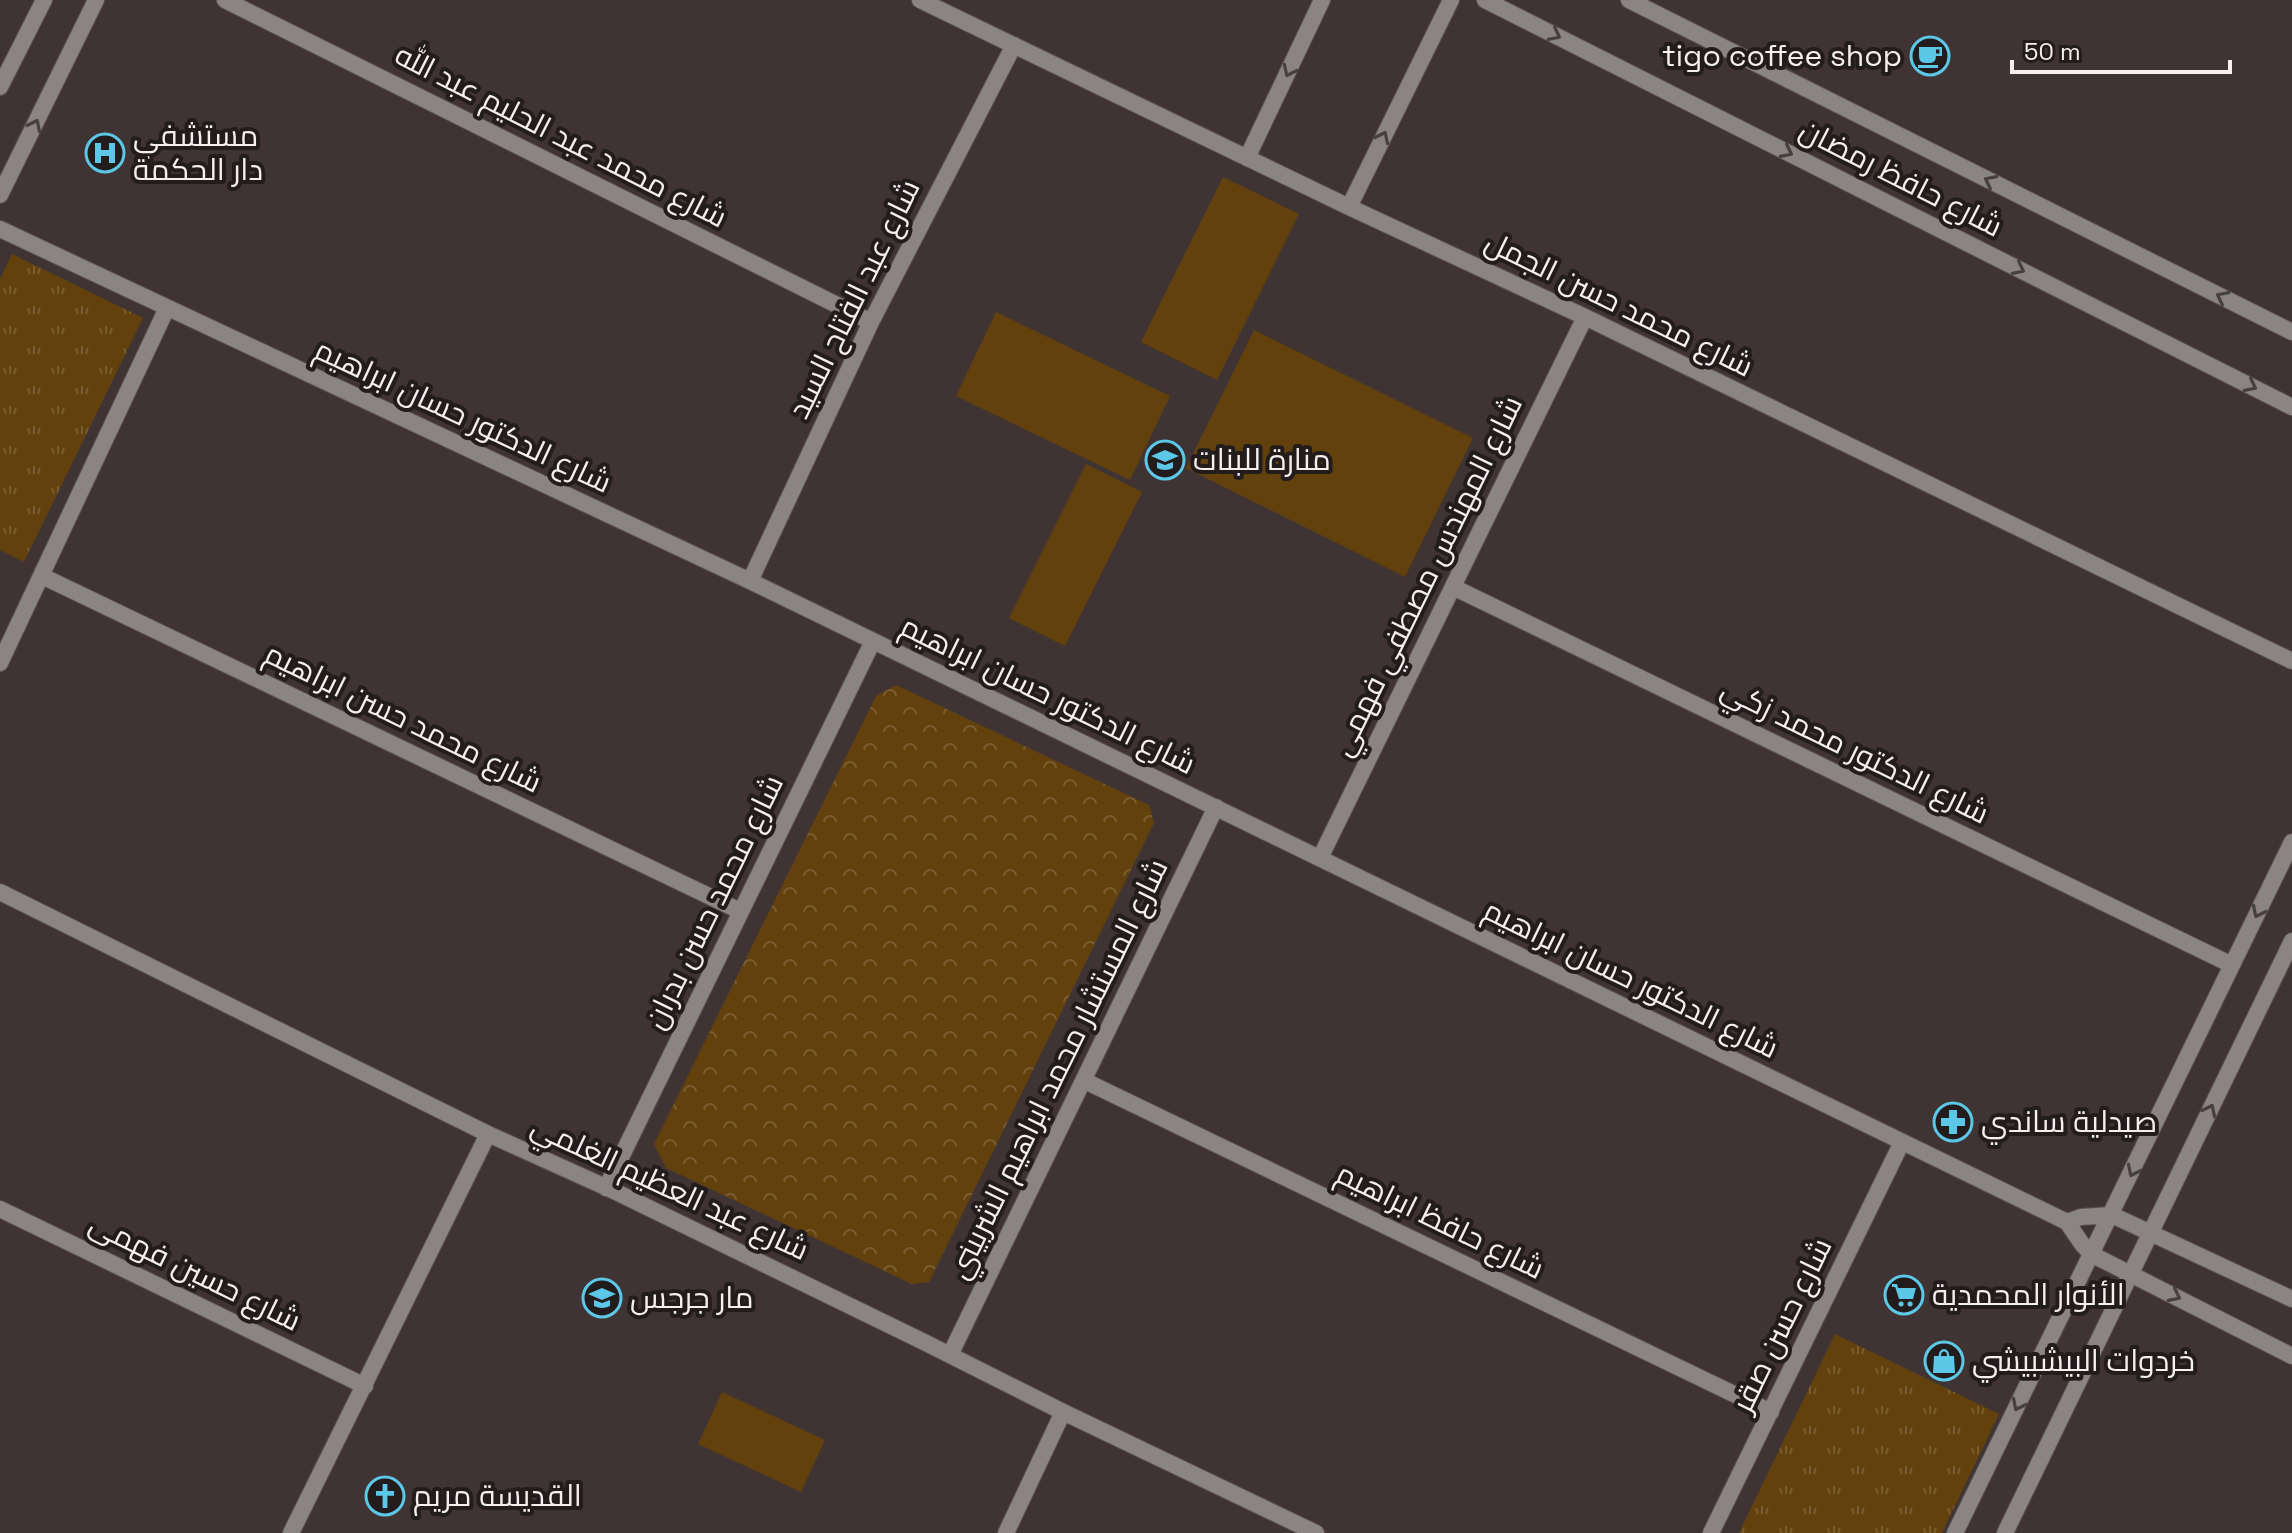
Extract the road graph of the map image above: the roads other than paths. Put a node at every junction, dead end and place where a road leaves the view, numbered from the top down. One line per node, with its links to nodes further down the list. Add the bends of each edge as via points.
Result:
1 (44, 0): 10 (street)
2 (96, 0): 12 (street, one-way to 2)
3 (225, 0): 17 (street, شارع محمد عبد الحليم عبد الله)
4 (920, 0): 9 (street, شارع محمد حسن الجمل)
5 (1322, 0): 11 (street, one-way to 11)
6 (1451, 0): 13 (street, one-way to 6)
7 (1485, 0): 19 (street, شارع حافظ رمضان, one-way to 19)
8 (1629, 0): 18 (street, شارع حافظ رمضان, one-way to 8)
9 (1014, 45): 11 (street, شارع محمد حسن الجمل); 17 (street, شارع عبد الفتاح السيد)
10 (0, 87)
11 (1247, 158): 13 (street, شارع محمد حسن الجمل)
12 (0, 195)
13 (1349, 207): 16 (street, شارع محمد حسن الجمل)
14 (0, 229): 15 (street, شارع الدكتور حسان ابراهيم)
15 (167, 308): 20 (street); 21 (street, شارع الدكتور حسان ابراهيم)
16 (1585, 317): 22 (street, شارع المهندس مصطفي فهمي); 24 (street, شارع محمد حسن الجمل)
17 (871, 322): 21 (street, شارع عبد الفتاح السيد)
18 (2292, 332)
19 (2292, 407)
20 (42, 576): 25 (street); 30 (street, شارع محمد حسن ابراهيم)
21 (750, 581): 23 (street, شارع الدكتور حسان ابراهيم)
22 (1453, 587): 28 (street, شارع المهندس مصطفي فهمي); 32 (street, شارع الدكتور محمد زكي)
23 (873, 641): 26 (street, شارع الدكتور حسان ابراهيم); 30 (street, شارع محمد حسن بدران)
24 (2292, 661)
25 (0, 663)
26 (1216, 807): 28 (street, شارع الدكتور حسان ابراهيم); 33 (street, شارع المستشار محمد ابراهيم الشربيني)
27 (2292, 842): 32 (street, one-way to 32)
28 (1320, 858): 35 (street, شارع الدكتور حسان ابراهيم)
29 (0, 892): 34 (street, شارع عبد العظيم الغلمي)
30 (740, 911): 36 (street, شارع محمد حسن بدران)
31 (2292, 941): 40 (street, one-way to 31)
32 (2232, 965): 38 (street, one-way to 38)
33 (1085, 1081): 44 (street, شارع المستشار محمد ابراهيم الشربيني); 48 (street, شارع حافظ ابراهيم)
34 (488, 1134): 36 (street, شارع عبد العظيم الغلمي); 46 (street)
35 (1902, 1142): 39 (street, شارع الدكتور حسان ابراهيم); 48 (street, شارع حسن صقر)
36 (606, 1188): 44 (street, شارع عبد العظيم الغلمي)
37 (0, 1209): 46 (street, شارع حسين فهمى)
38 (2112, 1215): 39 (street); 40 (street); 41 (street)
39 (2067, 1222): 41 (street, شارع الدكتور حسان ابراهيم)
40 (2150, 1233): 42 (street); 43 (street)
41 (2091, 1254): 42 (street, شارع الدكتور حسان ابراهيم); 53 (street, one-way to 53)
42 (2130, 1274): 45 (street, شارع الدكتور حسان ابراهيم, one-way to 45); 54 (street)
43 (2292, 1299)
44 (950, 1355): 47 (street, شارع عبد العظيم الغلمي)
45 (2292, 1356)
46 (365, 1386): 49 (street)
47 (1063, 1412): 50 (street); 51 (street, شارع عبد العظيم الغلمي)
48 (1771, 1412): 52 (street, شارع حسن صقر)
49 (291, 1533)
50 (1006, 1533)
51 (1316, 1533)
52 (1711, 1533)
53 (1955, 1533)
54 (2005, 1533)

